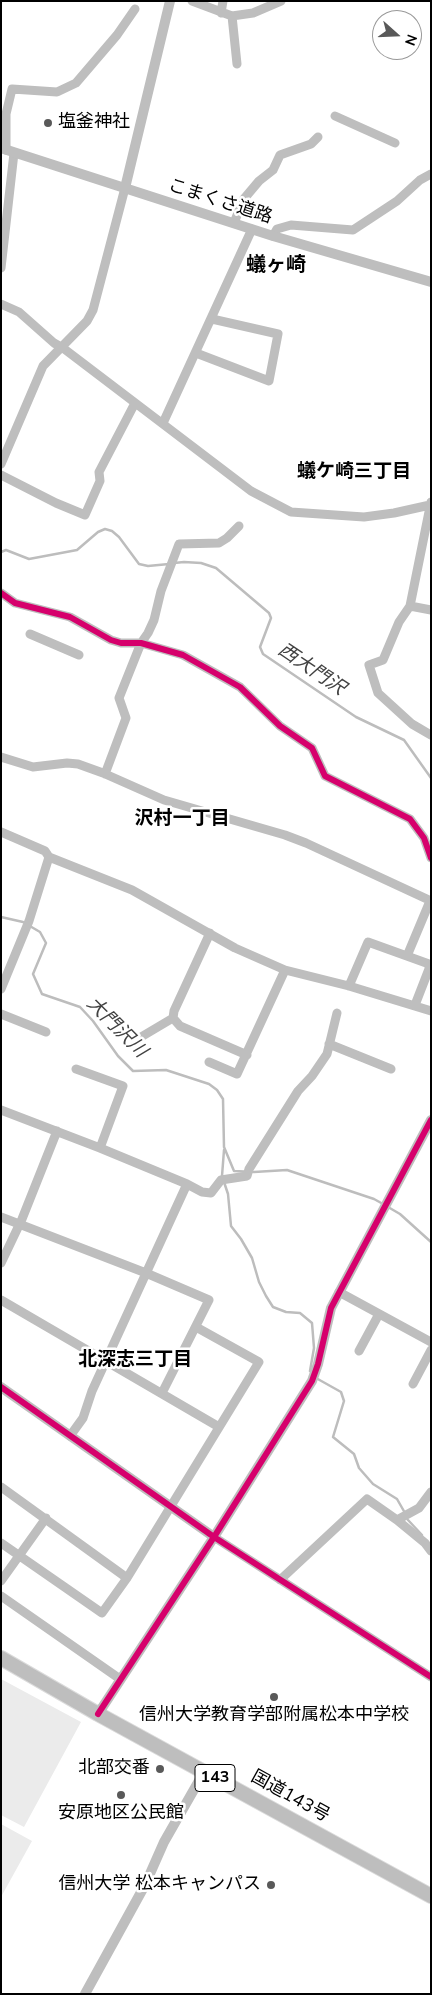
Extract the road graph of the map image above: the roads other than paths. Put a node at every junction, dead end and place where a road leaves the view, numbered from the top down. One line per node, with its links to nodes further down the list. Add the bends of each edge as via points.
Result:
1 (170, 1): 15 (street)
2 (192, 1): 6 (street)
3 (223, 1): 6 (street)
4 (281, 1): 7 (street, via 253,13)
5 (135, 10): 9 (street, via 76,83 57,92 12,89)
6 (221, 13): 7 (street)
7 (232, 16): 8 (street)
8 (237, 64)
9 (4, 114): 13 (street)
10 (335, 116): 12 (street)
11 (318, 137): 16 (street, via 311,144 280,156 273,170 243,200)
12 (395, 143)
13 (7, 150): 15 (street, こまくさ道路); 19 (street)
14 (431, 174): 18 (street, via 353,230 291,225 277,229)
15 (125, 188): 16 (street, こまくさ道路); 23 (street, via 94,310)
16 (234, 223): 17 (street, こまくさ道路)
17 (252, 229): 18 (street, こまくさ道路); 22 (street)
18 (272, 236): 20 (street, こまくさ道路)
19 (1, 268)
20 (431, 282)
21 (1, 304): 23 (street, via 18,312)
22 (212, 319): 24 (street); 24 (street, via 278,334 269,381)
23 (63, 348): 25 (street); 27 (street, via 43,366)
24 (196, 353): 26 (street)
25 (134, 403): 26 (street); 28 (street, via 99,472 100,481 85,515 56,504)
26 (163, 423): 29 (street, via 251,491 291,512 364,517 394,514)
27 (1, 464)
28 (1, 474)
29 (430, 503): 32 (street)
30 (239, 526): 35 (street, via 219,543 179,544 154,620)
31 (1, 593): 35 (street, via 15,603 70,617 111,640)
32 (410, 606): 33 (street); 37 (street, via 399,622 383,660 369,665 378,693 412,724)
33 (431, 610)
34 (30, 634): 36 (street)
35 (141, 643): 39 (street, via 120,698 126,718); 42 (street, via 183,655 240,687 280,726 312,748 325,776 410,819 424,838)
36 (79, 655)
37 (431, 735)
38 (1, 758): 39 (street, via 33,767 78,764)
39 (105, 774): 43 (street, via 164,800 299,840)
40 (1, 832): 41 (street, via 45,851)
41 (49, 857): 44 (street, via 132,890); 48 (street, via 28,925)
42 (431, 858)
43 (430, 901): 45 (street)
44 (210, 933): 46 (street); 53 (street)
45 (407, 956): 47 (street, via 368,942); 49 (street, via 429,964)
46 (285, 970): 47 (street); 57 (street)
47 (349, 986): 49 (street)
48 (1, 989)
49 (414, 1005): 50 (street)
50 (431, 1011)
51 (1, 1014): 54 (street)
52 (337, 1014): 56 (street)
53 (173, 1018): 55 (street); 57 (street, via 180,1026)
54 (46, 1032)
55 (141, 1037)
56 (329, 1044): 60 (street); 65 (street, via 327,1054 298,1091 247,1176 221,1180 211,1192 202,1192)
57 (247, 1055): 58 (street, via 237,1074)
58 (209, 1062)
59 (76, 1069): 64 (street, via 123,1086)
60 (391, 1069)
61 (1, 1110): 63 (street)
62 (431, 1120): 70 (street)
63 (57, 1131): 64 (street); 67 (street)
64 (100, 1148): 65 (street)
65 (187, 1184): 69 (street)
66 (1, 1217): 67 (street)
67 (19, 1224): 68 (street); 69 (street)
68 (1, 1263)
69 (146, 1273): 73 (street, via 209,1300); 77 (street)
70 (339, 1292): 72 (street); 88 (street, via 313,1377)
71 (1, 1300): 77 (street)
72 (379, 1314): 74 (street); 76 (street)
73 (196, 1327): 80 (street); 81 (street, via 258,1362)
74 (431, 1342)
75 (431, 1350): 78 (street)
76 (359, 1351)
77 (107, 1362): 80 (street); 82 (street, via 83,1418)
78 (413, 1384)
79 (1, 1388): 82 (street)
80 (162, 1393): 81 (street)
81 (219, 1427): 85 (street)
82 (70, 1436): 85 (street)
83 (1, 1486): 86 (street)
84 (431, 1492): 87 (street, via 419,1508)
85 (171, 1506): 88 (street); 92 (street)
86 (46, 1518): 91 (street); 92 (street)
87 (397, 1520): 90 (street); 93 (street, via 367,1499)
88 (214, 1537): 93 (street); 98 (street)
89 (1, 1543): 91 (street)
90 (431, 1551)
91 (19, 1556): 92 (street, via 102,1613); 94 (street)
92 (127, 1578)
93 (280, 1580): 97 (street)
94 (1, 1581)
95 (1, 1596): 98 (street)
96 (1, 1658): 99 (highway, 国道143号 / 143)
97 (431, 1677)
98 (120, 1679): 99 (street)
99 (98, 1714): 100 (highway, 国道143号 / 143)
100 (204, 1772): 101 (highway, 国道143号 / 143); 102 (street)
101 (431, 1896)
102 (85, 1994)

